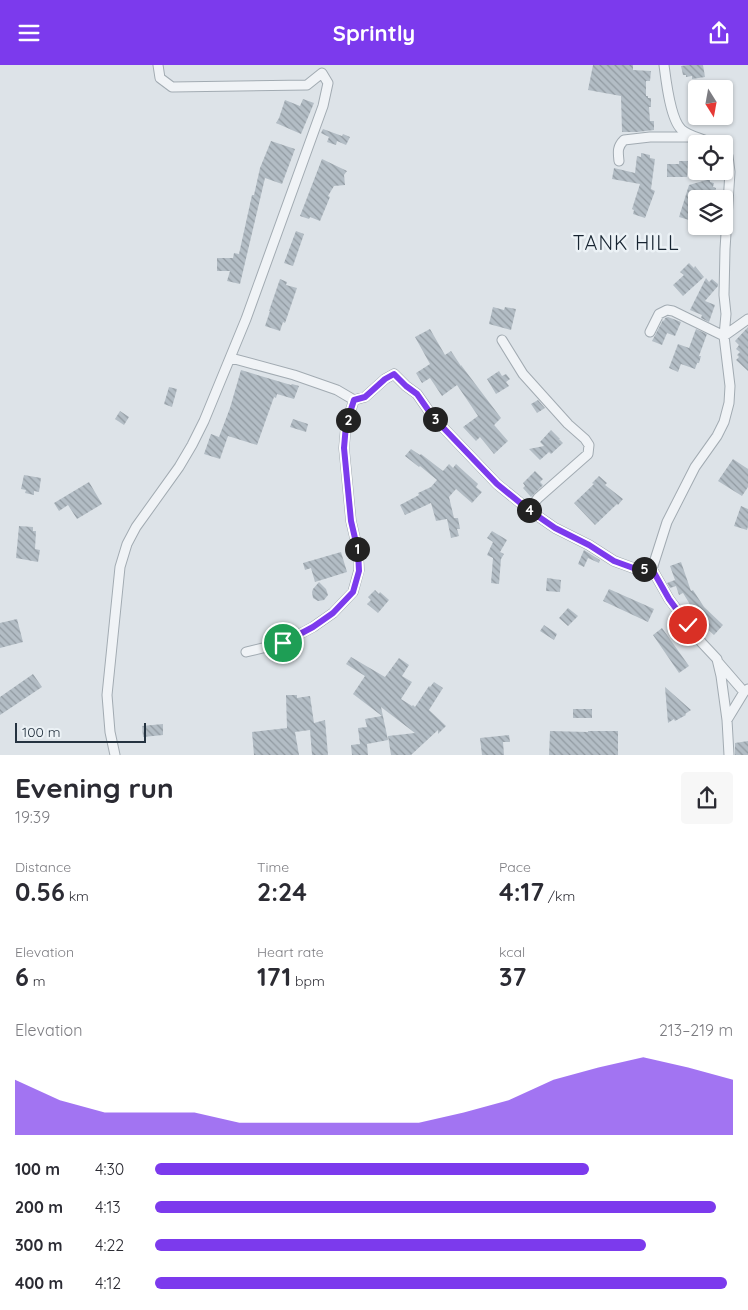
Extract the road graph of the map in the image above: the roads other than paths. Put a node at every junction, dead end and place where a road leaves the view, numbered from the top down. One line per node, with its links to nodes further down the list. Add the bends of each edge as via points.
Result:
1 (158, 65): 11 (street, via 160,78 172,87 307,85 322,73 328,83 323,106)
2 (664, 65): 3 (street, via 674,116 682,129)
3 (691, 135)
4 (688, 137): 5 (street, via 624,140 619,144)
5 (619, 161)
6 (730, 180): 9 (street)
7 (748, 319): 9 (street)
8 (650, 332): 9 (street, via 659,314 667,310)
9 (724, 336): 14 (street, via 730,386 724,422 682,491 667,522)
10 (502, 340): 13 (street, via 523,375 589,445 588,454 538,498)
11 (231, 358): 12 (street, via 294,375 337,390); 19 (street, via 192,445 136,527 120,567 107,695)
12 (354, 400): 13 (street, via 365,397 394,374 417,394 433,417 497,484); 15 (street, via 346,425 344,448 351,521 358,551 359,571 353,592 333,613 313,627 283,643)
13 (529, 510): 14 (street, via 614,561 636,569)
14 (652, 569): 16 (street, via 669,599)
15 (246, 652)
16 (717, 659): 17 (street); 18 (street)
17 (746, 691): 18 (street)
18 (727, 720): 20 (street)
19 (115, 755)
20 (729, 755)

